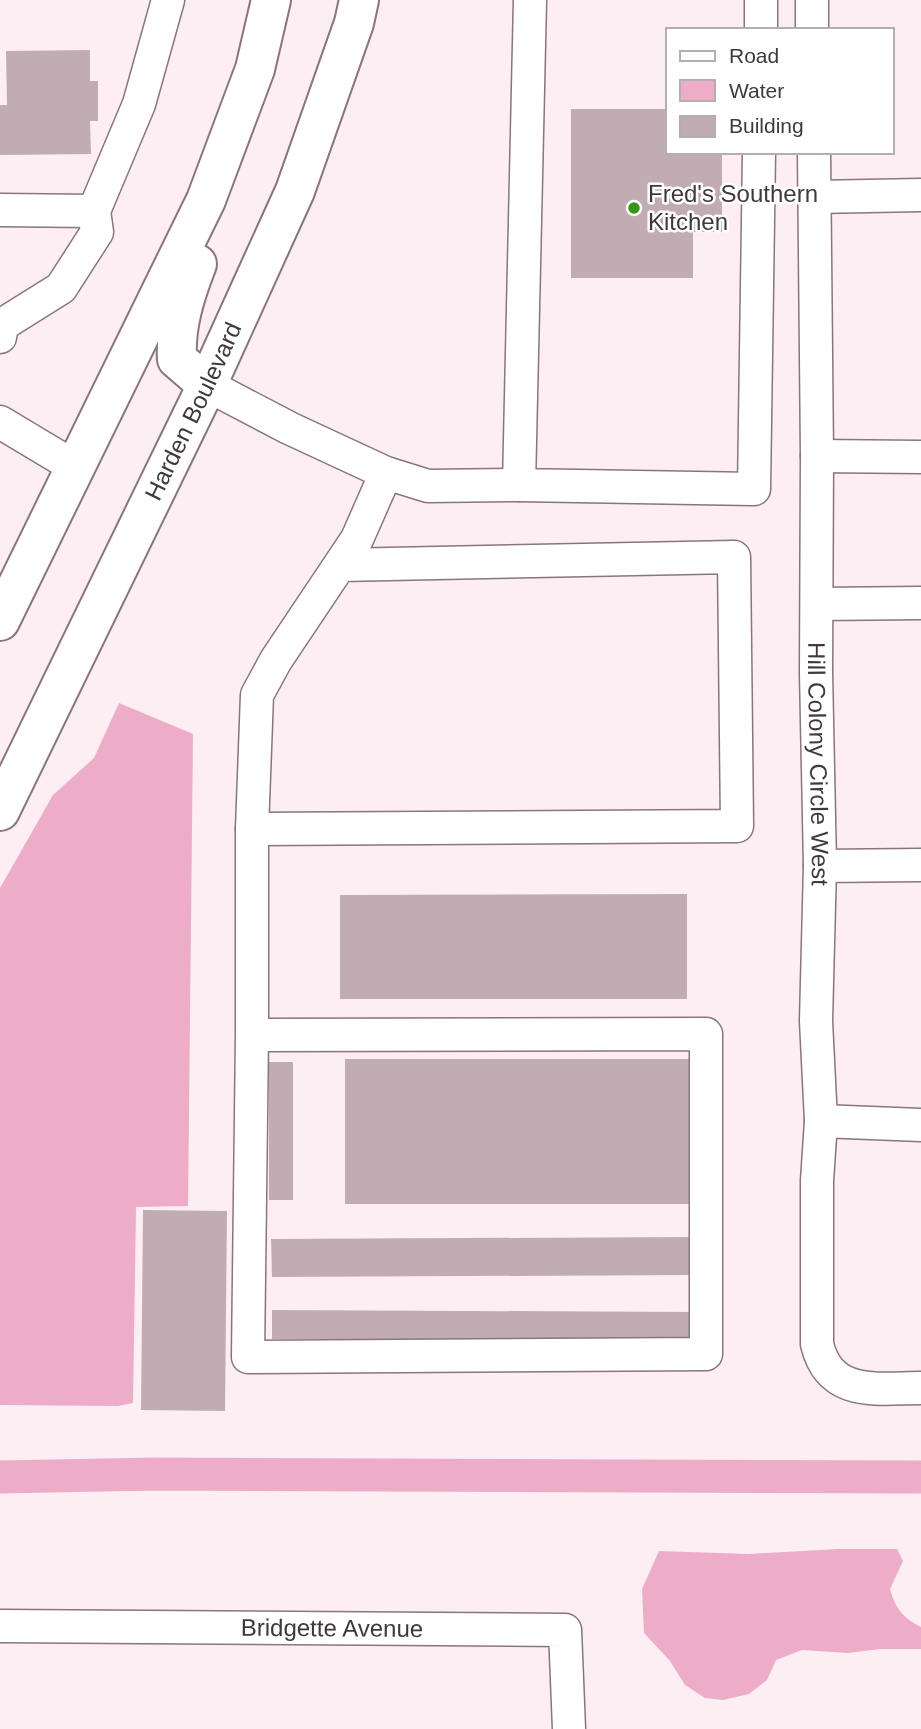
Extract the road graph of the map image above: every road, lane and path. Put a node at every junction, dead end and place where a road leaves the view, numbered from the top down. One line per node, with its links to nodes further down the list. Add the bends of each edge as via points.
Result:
1 (168, 0): 15 (street, via 139,104)
2 (271, 0): 13 (main road, via 255,69)
3 (359, 0): 17 (main road, Harden Boulevard, via 295,191)
4 (530, 0): 23 (street)
5 (761, 0): 7 (street)
6 (812, 0): 8 (street)
7 (761, 28)
8 (812, 28)
9 (759, 154): 23 (street, via 754,489)
10 (814, 154): 12 (street, Hill Colony Circle West)
11 (921, 195): 12 (street)
12 (815, 197): 19 (street, Hill Colony Circle West)
13 (206, 200): 17 (main road, via 206,239 176,336 177,359); 21 (main road)
14 (0, 210): 15 (street)
15 (93, 211): 16 (street, via 97,232 61,288 2,325)
16 (0, 338)
17 (207, 385): 22 (street); 28 (main road, Harden Boulevard)
18 (0, 418): 21 (street)
19 (817, 456): 20 (street); 26 (street, Hill Colony Circle West)
20 (921, 457)
21 (75, 467): 27 (main road)
22 (386, 473): 23 (street, via 428,486); 24 (street, via 357,539)
23 (519, 485)
24 (340, 565): 29 (street, via 257,695); 29 (street, via 734,557 737,826)
25 (921, 603): 26 (street)
26 (817, 604): 31 (street, Hill Colony Circle West)
27 (0, 621)
28 (0, 811)
29 (252, 829): 32 (street)
30 (921, 865): 31 (street)
31 (820, 866): 33 (street, Hill Colony Circle West, via 816,1021)
32 (252, 1035): 32 (street, via 248,1357 705,1354 706,1034)
33 (821, 1121): 34 (street); 35 (street, Hill Colony Circle West, via 817,1181 817,1344 821,1358 840,1381 853,1387)
34 (921, 1125)
35 (921, 1388)
36 (0, 1626): 37 (street, Bridgette Avenue, via 565,1630)
37 (569, 1729)

